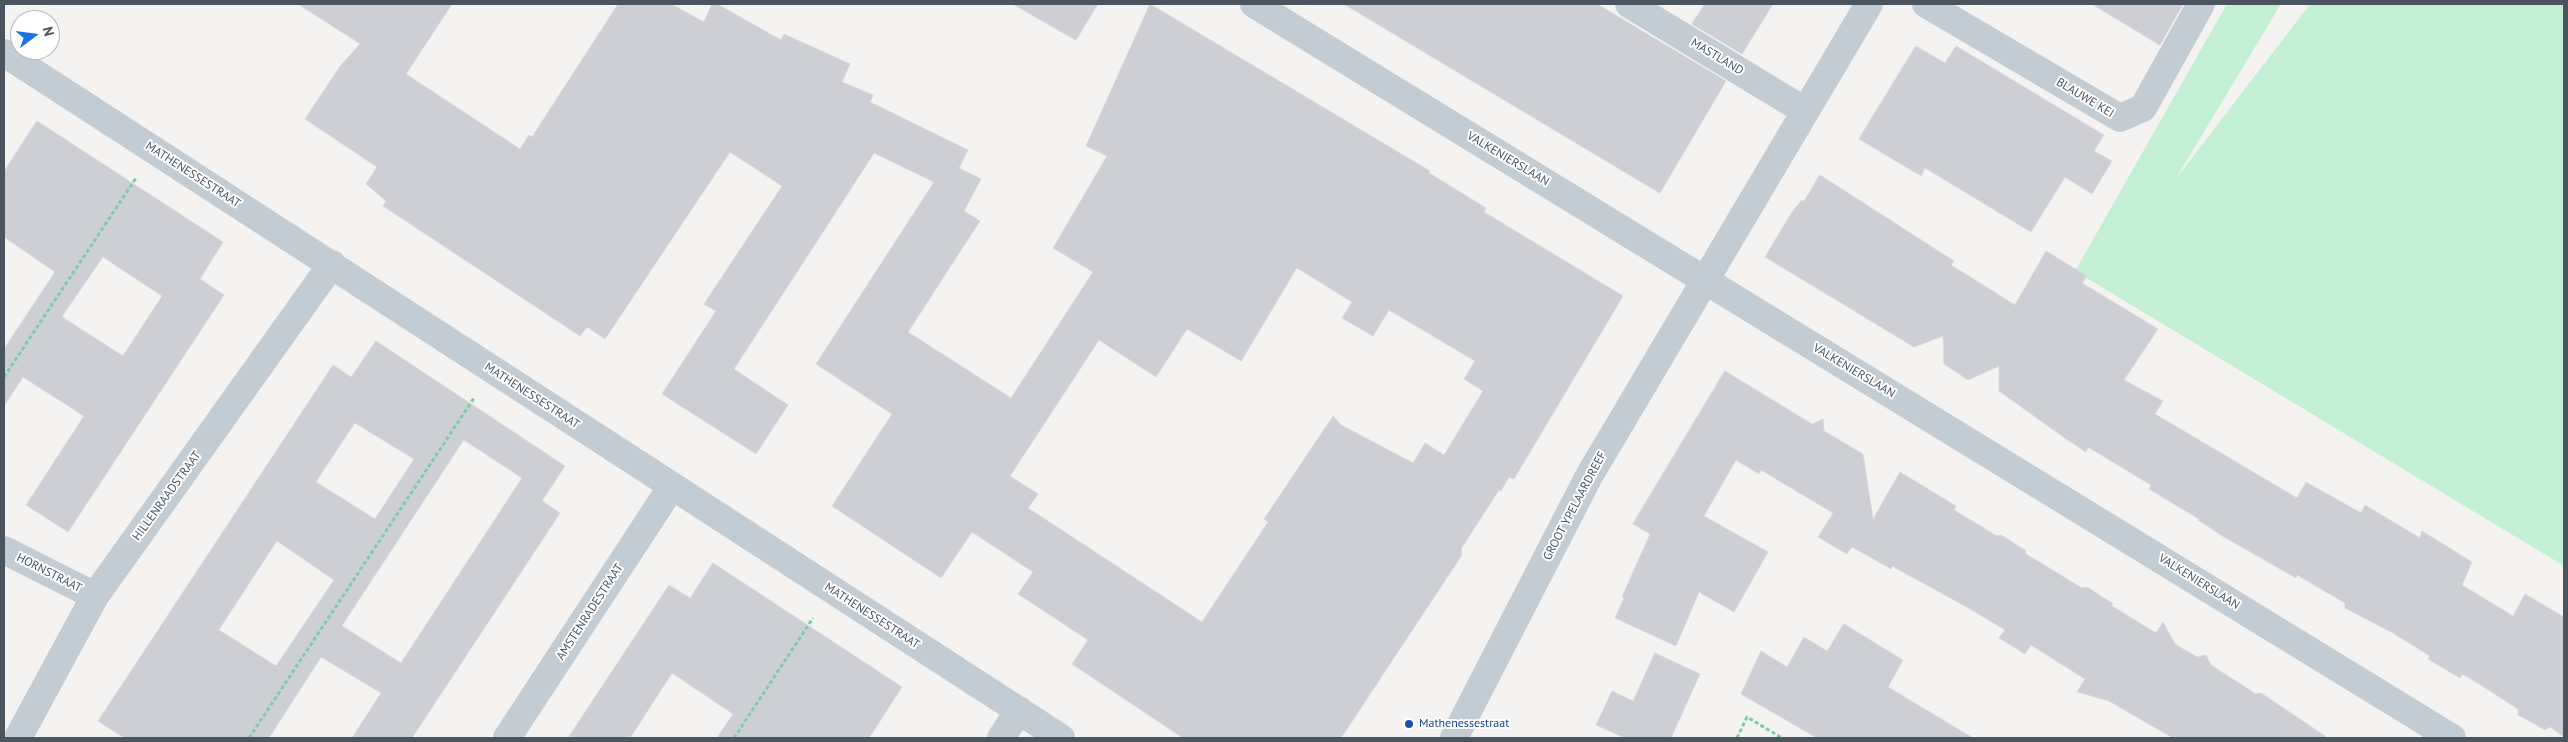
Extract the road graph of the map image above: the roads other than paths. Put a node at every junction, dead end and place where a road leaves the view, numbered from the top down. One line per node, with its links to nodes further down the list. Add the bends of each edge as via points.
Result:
1 (1254, 4): 9 (street, VALKENIERSLAAN)
2 (1629, 4): 7 (street, MASTLAND)
3 (1869, 4): 7 (street)
4 (1926, 4): 5 (street, BLAUWE KEI, via 2120,118 2143,108)
5 (2202, 4)
6 (4, 53): 8 (street, MATHENESSESTRAAT)
7 (1805, 111): 9 (street)
8 (332, 264): 10 (street, MATHENESSESTRAAT); 12 (street, HILLENRAADSTRAAT)
9 (1705, 280): 18 (street, GROOT YPELAARDREEF, via 1589,476); 19 (street, VALKENIERSLAAN)
10 (672, 486): 13 (street, MATHENESSESTRAAT); 15 (street, AMSTENRADESTRAAT)
11 (4, 550): 12 (street, HORNSTRAAT)
12 (95, 596): 14 (street, HILLENRAADSTRAAT)
13 (1019, 710): 16 (street); 17 (street, MATHENESSESTRAAT)
14 (24, 736)
15 (507, 738)
16 (1001, 738)
17 (1062, 738)
18 (1454, 738)
19 (2452, 738)

